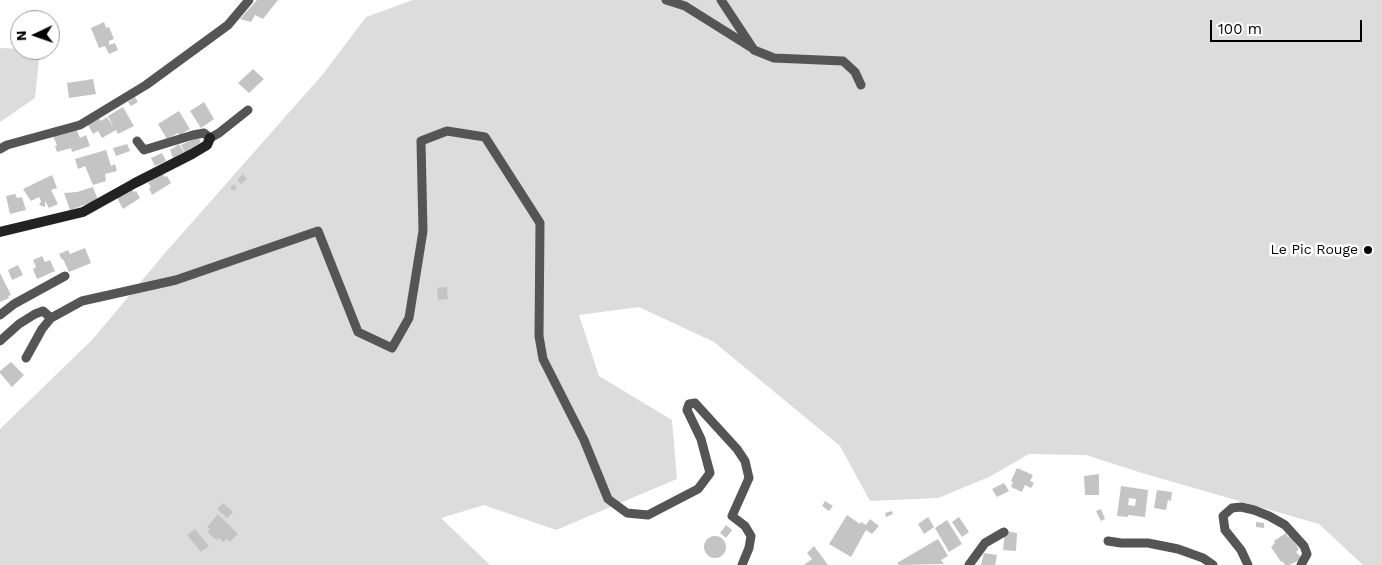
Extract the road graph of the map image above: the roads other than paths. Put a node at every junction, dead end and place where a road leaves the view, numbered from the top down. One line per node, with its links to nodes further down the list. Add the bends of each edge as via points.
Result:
1 (248, 0): 9 (street, via 228,25 146,85 80,125)
2 (666, 0): 4 (street, via 685,6)
3 (721, 0): 4 (street)
4 (754, 50): 5 (street, via 774,58 843,61 855,72)
5 (861, 85)
6 (248, 110): 7 (street)
7 (210, 138): 8 (street, via 204,133 144,150); 10 (street, via 207,145 192,154 83,212)
8 (137, 140)
9 (0, 149)
10 (0, 232)
11 (65, 276): 12 (street)
12 (0, 315)
13 (51, 318): 14 (street, via 43,312 35,314); 15 (street); 18 (street, via 82,301 176,280 318,231 358,332 392,348 409,318 423,231 421,141 448,131 485,137 540,223 539,336 543,359 584,440 608,499 627,513 648,515 698,489 710,472 701,439 687,410 689,404 695,403 738,449 745,462 749,478 732,516 745,526 750,536)
14 (0, 341)
15 (26, 358)
16 (1004, 532): 19 (street, via 985,543)
17 (1108, 541): 20 (street, via 1148,543 1178,549)
18 (742, 565)
19 (969, 565)
20 (1213, 565)
21 (1248, 565): 22 (street, via 1225,530 1224,516 1232,508 1254,510 1285,526 1304,546 1307,554)
22 (1301, 565)

